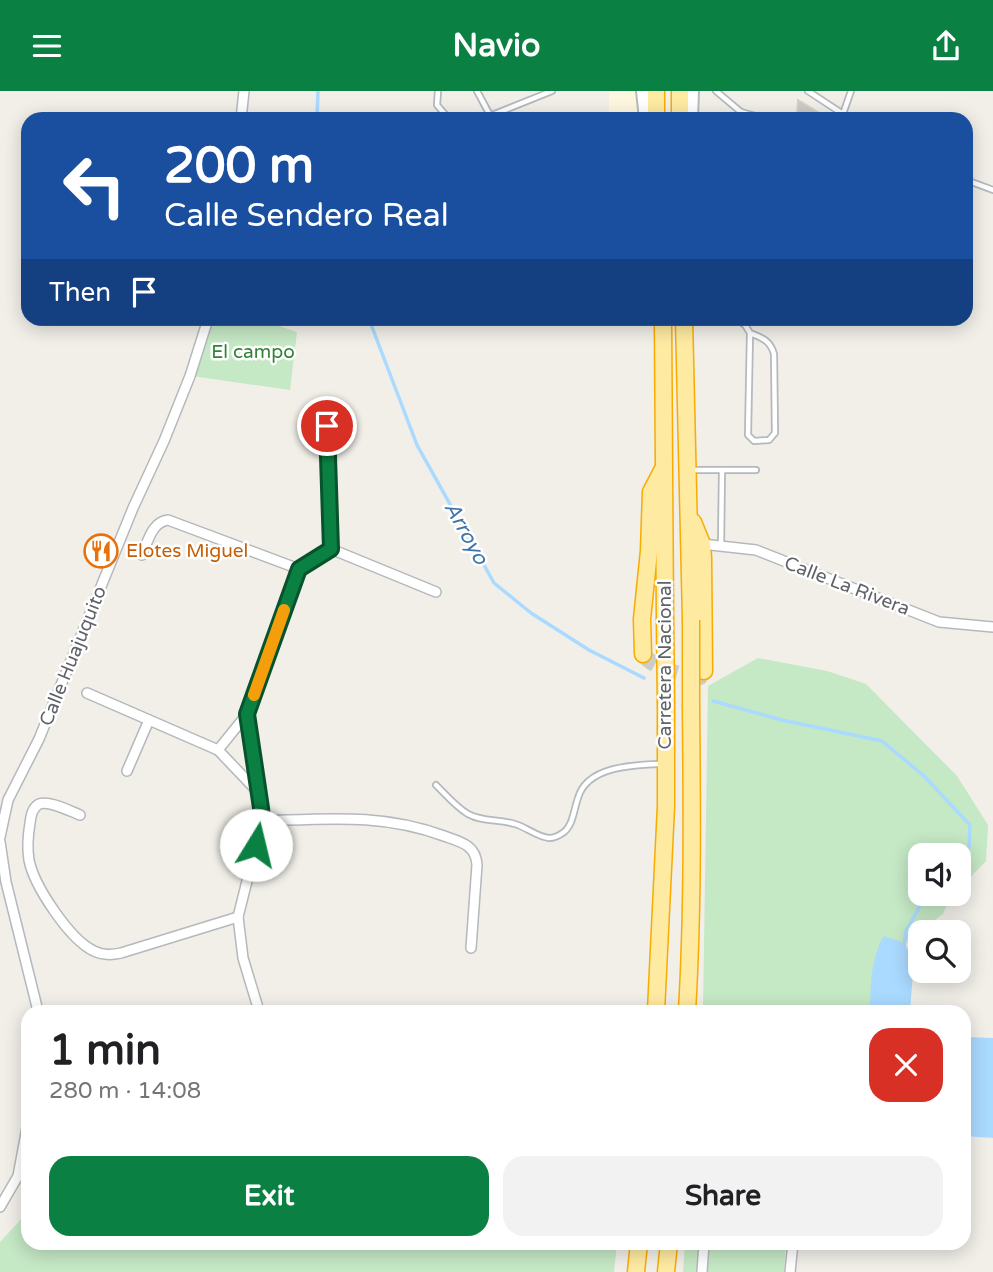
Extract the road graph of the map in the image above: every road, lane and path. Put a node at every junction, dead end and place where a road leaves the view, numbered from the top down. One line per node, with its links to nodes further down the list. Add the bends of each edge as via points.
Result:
1 (244, 91): 12 (street)
2 (438, 91): 13 (lane, via 438,105)
3 (477, 91): 14 (lane)
4 (552, 91): 15 (lane)
5 (643, 91): 16 (main road)
6 (656, 91): 17 (highway)
7 (680, 91): 18 (highway)
8 (692, 91): 19 (main road)
9 (716, 91): 20 (lane)
10 (808, 91): 21 (lane)
11 (851, 91): 22 (lane)
12 (242, 112)
13 (444, 112)
14 (488, 112)
15 (503, 112)
16 (645, 112)
17 (656, 112)
18 (680, 112)
19 (691, 112)
20 (741, 112)
21 (840, 112)
22 (844, 112)
23 (973, 183): 24 (lane)
24 (993, 190)
25 (206, 326): 55 (street, Calle Huajuquito, via 164,441 39,739 8,800)
26 (663, 326): 31 (highway, Carretera Nacional)
27 (684, 326): 32 (highway, Carretera Nacional)
28 (746, 326): 29 (lane)
29 (750, 333): 29 (lane, via 772,345 774,354 775,433 769,440 754,441 748,435)
30 (327, 402): 38 (street)
31 (664, 466): 43 (highway, via 651,492); 49 (highway, Carretera Nacional, bridge)
32 (687, 470): 33 (lane); 35 (highway, Carretera Nacional)
33 (722, 470): 34 (lane); 37 (lane)
34 (755, 470)
35 (688, 506): 36 (highway); 61 (highway, Carretera Nacional, bridge, via 691,938)
36 (702, 544): 37 (street, Calle La Rivera); 44 (highway)
37 (721, 546): 42 (street, Calle La Rivera, via 756,550 939,622)
38 (331, 549): 40 (street); 41 (street)
39 (142, 555): 40 (street, via 154,528 168,520)
40 (299, 569): 46 (street)
41 (436, 592)
42 (993, 627)
43 (643, 654)
44 (704, 671)
45 (87, 693): 47 (street)
46 (247, 714): 48 (street); 52 (street)
47 (149, 720): 48 (street); 50 (street)
48 (218, 750): 52 (street)
49 (666, 764): 51 (lane, via 595,775 584,783 565,832 552,838 513,823 479,819); 60 (highway, Carretera Nacional)
50 (127, 771)
51 (436, 785)
52 (258, 793): 54 (street)
53 (80, 815): 56 (street, via 49,804 35,807 28,835 29,862 62,921 94,951 121,953)
54 (262, 821): 56 (street); 57 (street, via 389,820 465,844 473,849 477,865)
55 (0, 839): 58 (street, Calle Huajuquito)
56 (238, 917): 59 (street, via 243,958)
57 (471, 949)
58 (37, 1005)
59 (257, 1005)
60 (656, 1005)
61 (687, 1005)
62 (21, 1181): 63 (street)
63 (0, 1207)
64 (638, 1250): 68 (highway)
65 (668, 1250): 69 (highway)
66 (704, 1250): 70 (street)
67 (792, 1250): 71 (street)
68 (636, 1272)
69 (666, 1272)
70 (702, 1272)
71 (790, 1272)

